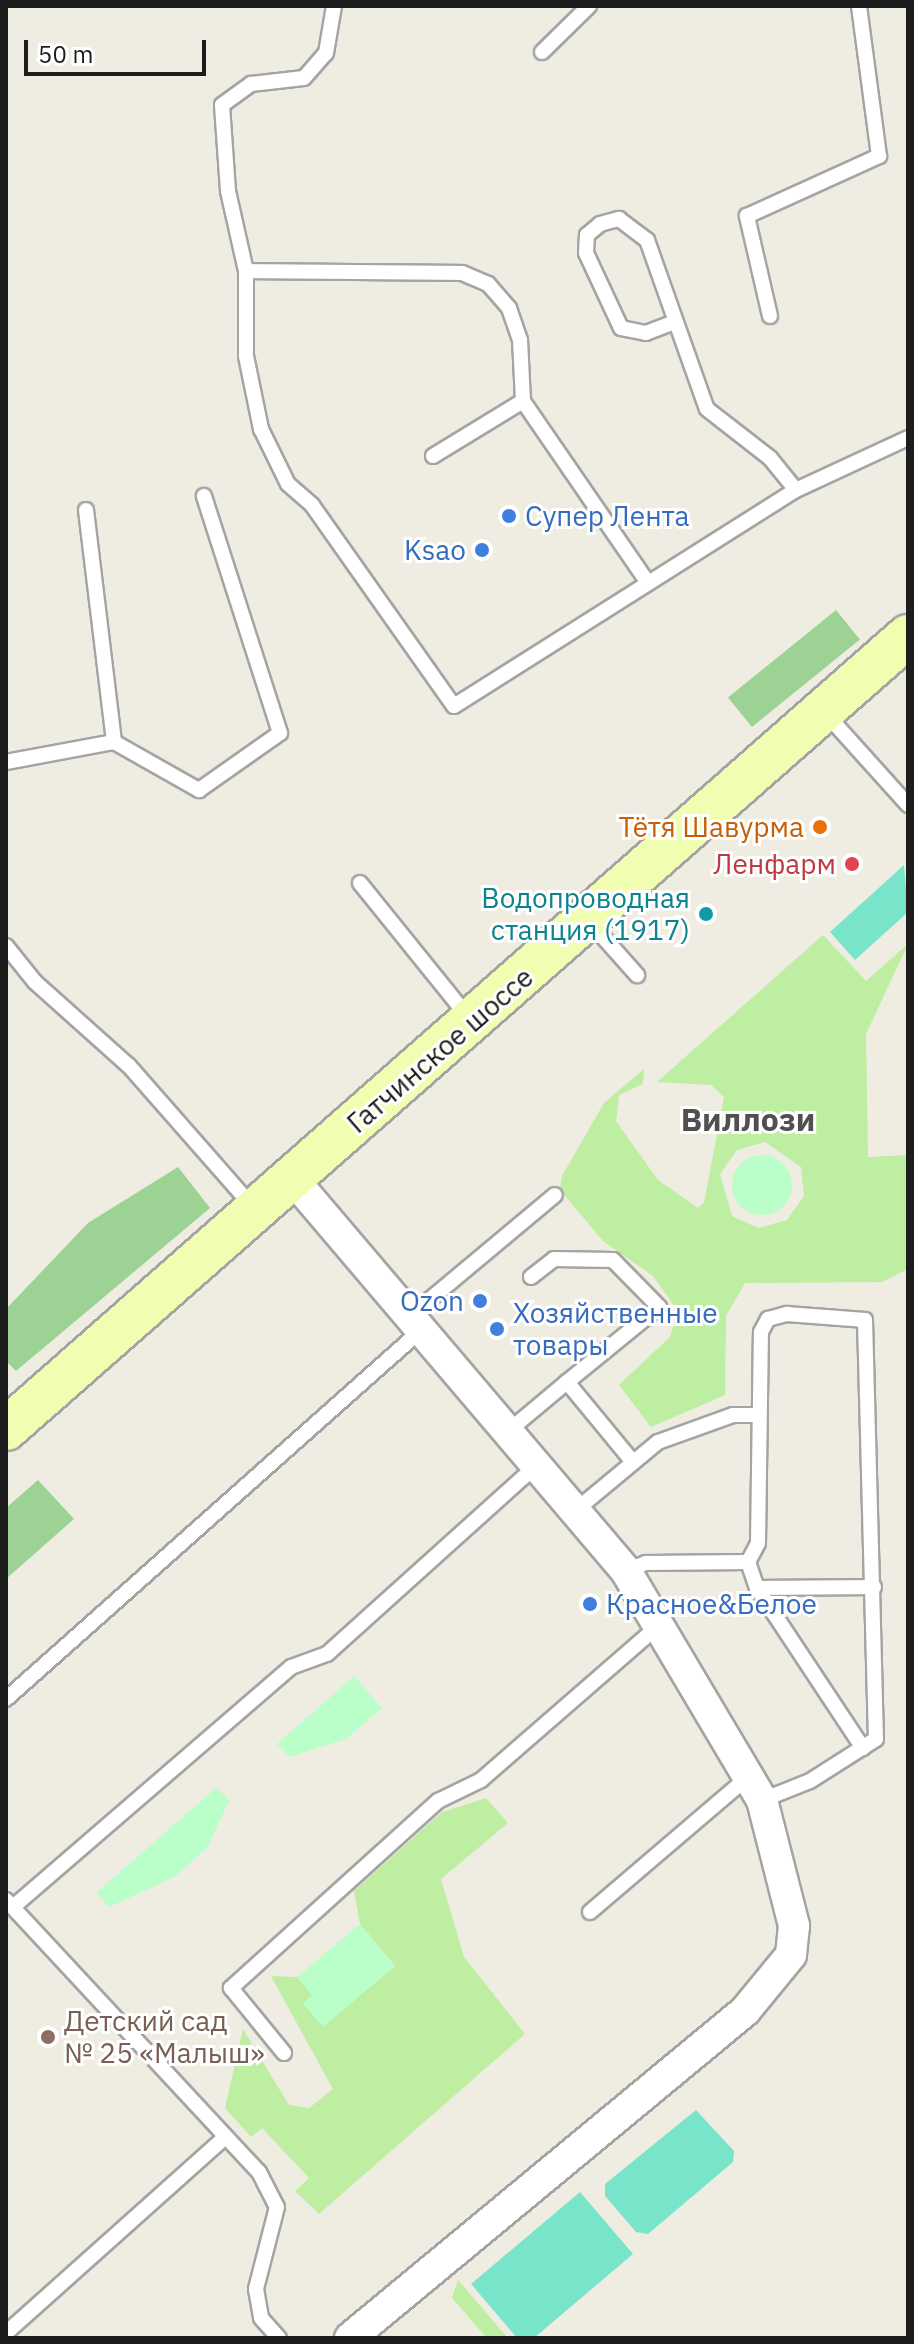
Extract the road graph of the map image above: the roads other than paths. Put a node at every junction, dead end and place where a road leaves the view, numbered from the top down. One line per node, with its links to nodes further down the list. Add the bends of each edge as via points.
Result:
1 (334, 6): 5 (lane, via 326,53 304,78 251,84 222,105 228,191)
2 (589, 6): 4 (lane)
3 (859, 6): 6 (lane, via 879,156 747,216)
4 (542, 52)
5 (246, 271): 8 (lane, via 462,273 488,284 509,308 520,340); 14 (lane, via 246,356 261,429 288,484 312,505 454,706)
6 (770, 316)
7 (672, 323): 7 (lane, via 647,240 619,219 600,224 587,235 586,253 612,316 621,328 646,333); 11 (lane, via 707,409 770,458)
8 (523, 401): 10 (lane); 14 (lane)
9 (908, 438): 11 (lane)
10 (433, 456)
11 (796, 490): 14 (lane)
12 (204, 496): 17 (lane, via 280,733 199,790)
13 (86, 510): 17 (lane)
14 (646, 580)
15 (908, 636): 16 (main road, Гатчинское шоссе)
16 (824, 711): 19 (lane); 21 (main road, Гатчинское шоссе)
17 (114, 742): 18 (lane)
18 (6, 762)
19 (908, 805)
20 (360, 883): 24 (lane)
21 (588, 919): 23 (lane); 24 (main road, Гатчинское шоссе)
22 (6, 946): 27 (lane, via 35,982 129,1066)
23 (637, 975)
24 (471, 1022): 25 (main road, Гатчинское шоссе)
25 (293, 1179): 27 (main road, Гатчинское шоссе); 29 (street)
26 (555, 1195): 29 (lane)
27 (255, 1210): 32 (main road, Гатчинское шоссе)
28 (531, 1277): 30 (lane, via 554,1259 613,1260 659,1307)
29 (415, 1324): 33 (street); 42 (lane)
30 (567, 1382): 33 (lane); 34 (lane)
31 (759, 1415): 34 (lane, via 733,1415 658,1442); 37 (lane, via 758,1543); 39 (lane, via 761,1332 768,1319 850,1313 865,1320)
32 (6, 1429)
33 (506, 1433): 35 (street)
34 (633, 1462): 36 (lane)
35 (538, 1463): 36 (street); 45 (lane, via 327,1654 291,1667)
36 (576, 1510): 38 (street)
37 (748, 1562): 38 (lane, via 646,1563); 40 (lane)
38 (626, 1571): 41 (street)
39 (874, 1587): 40 (lane); 43 (lane, via 876,1739)
40 (757, 1588): 43 (lane)
41 (656, 1628): 44 (street); 47 (lane, via 481,1780 438,1801 231,1988)
42 (6, 1699)
43 (863, 1748): 44 (lane)
44 (755, 1789): 46 (lane); 50 (street, via 787,1889 791,1955 745,2011)
45 (9, 1904): 48 (lane)
46 (590, 1912)
47 (284, 2053)
48 (222, 2140): 49 (lane); 51 (lane, via 259,2172 277,2207 256,2289 261,2318)
49 (6, 2333)
50 (347, 2337)
51 (279, 2338)

